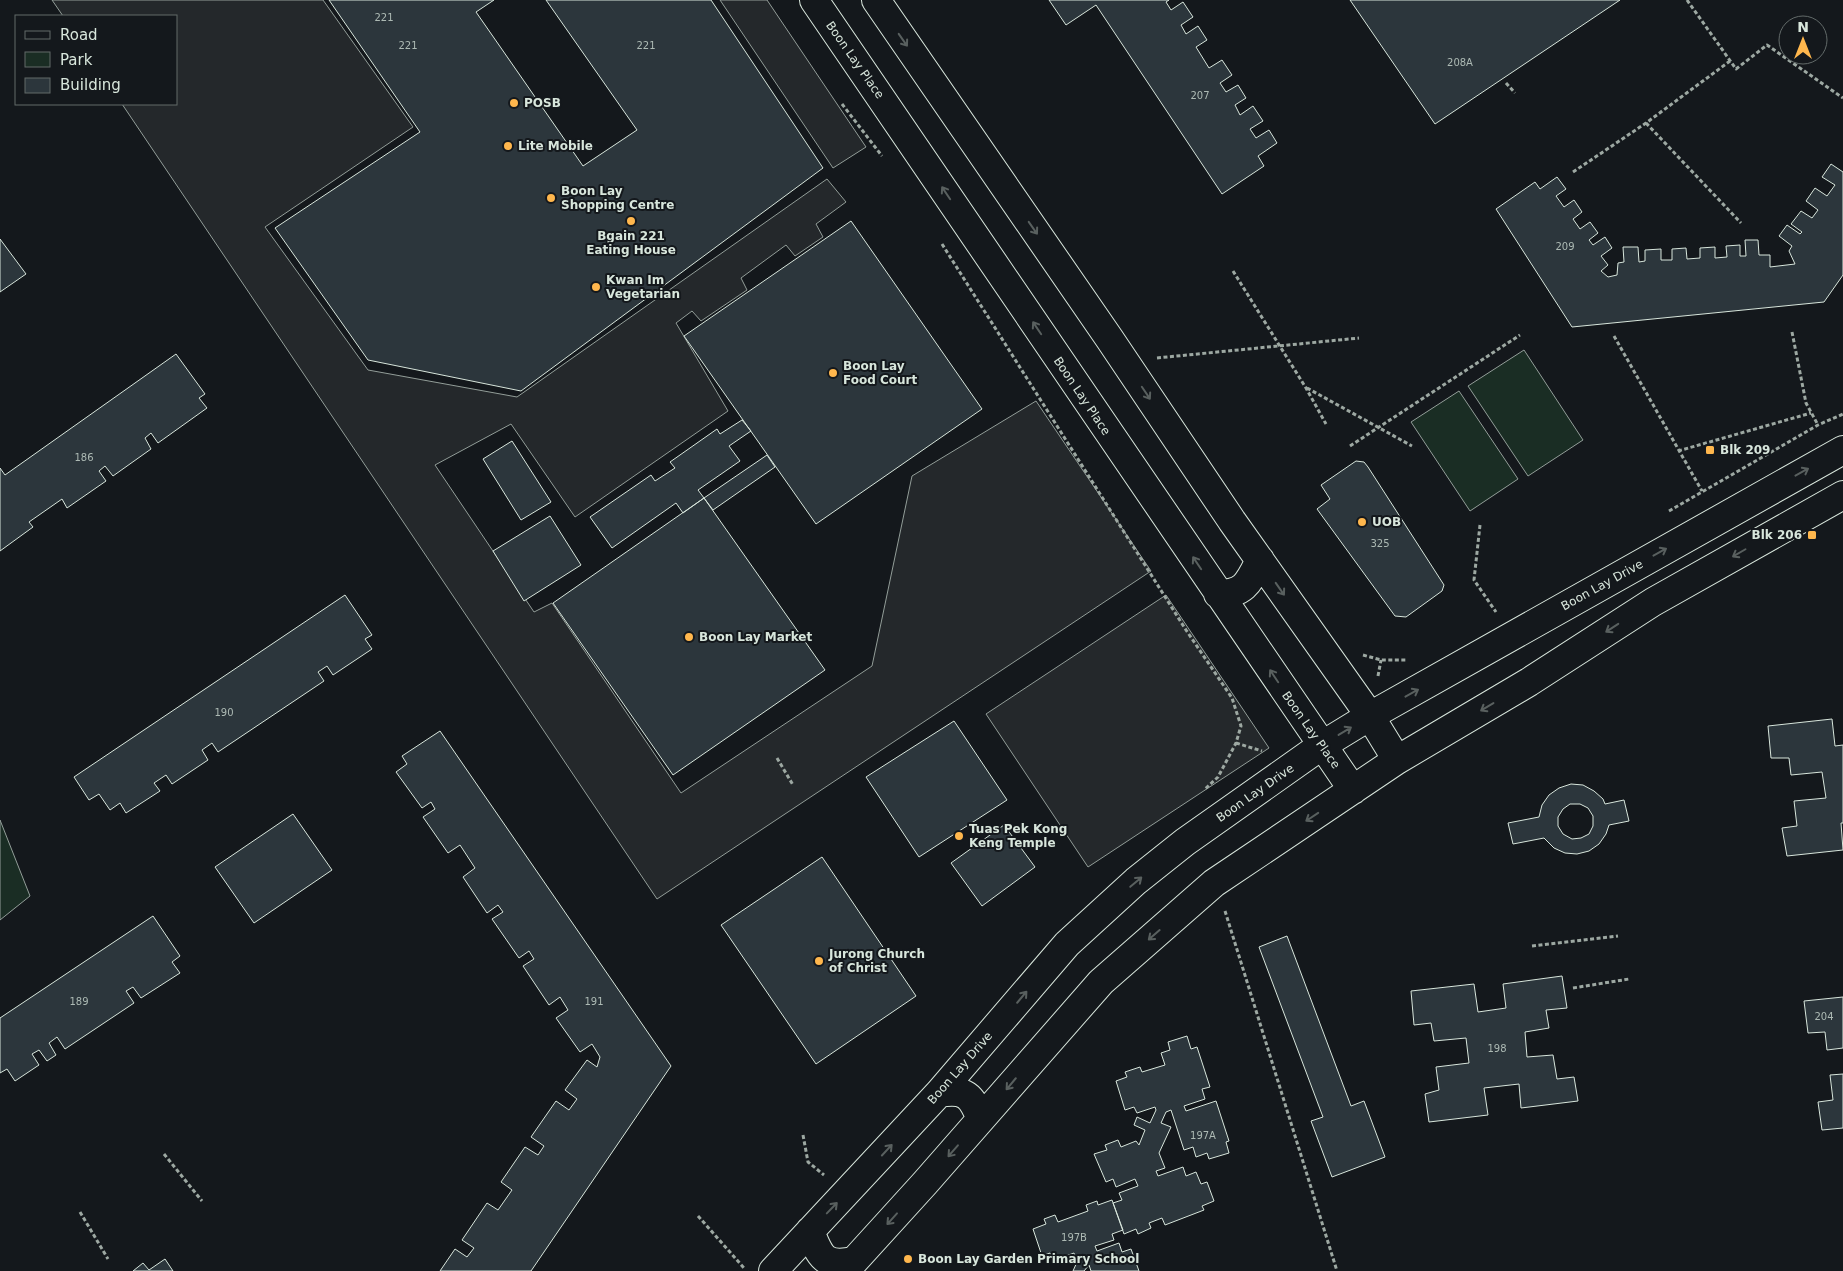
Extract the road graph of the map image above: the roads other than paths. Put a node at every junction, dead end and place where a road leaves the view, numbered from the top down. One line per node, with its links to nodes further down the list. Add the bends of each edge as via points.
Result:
1 (814, 0): 6 (street, Boon Lay Place, one-way to 1)
2 (876, 0): 5 (street, one-way to 5)
3 (1843, 450): 7 (street, Boon Lay Drive, one-way to 3)
4 (1843, 495): 9 (street, one-way to 9, via 1653,602 1529,682)
5 (1260, 560): 6 (street, via 1250,580 1238,591); 7 (street, one-way to 7)
6 (1218, 594): 8 (street, Boon Lay Place, one-way to 6)
7 (1370, 716): 8 (street, Boon Lay Drive, one-way to 7); 9 (street)
8 (1321, 746): 10 (street, Boon Lay Place); 11 (street, Boon Lay Drive, one-way to 8, via 1067,944 1136,881 1185,842)
9 (1397, 760): 10 (street)
10 (1353, 790): 12 (street, one-way to 12, via 1214,883 1101,982)
11 (939, 1092): 12 (street, via 954,1090 967,1094); 13 (street, Boon Lay Drive, one-way to 11)
12 (982, 1119): 14 (street, one-way to 14)
13 (810, 1232): 14 (street, via 820,1254 827,1260); 15 (street, Boon Lay Drive)
14 (849, 1266)
15 (773, 1271)

